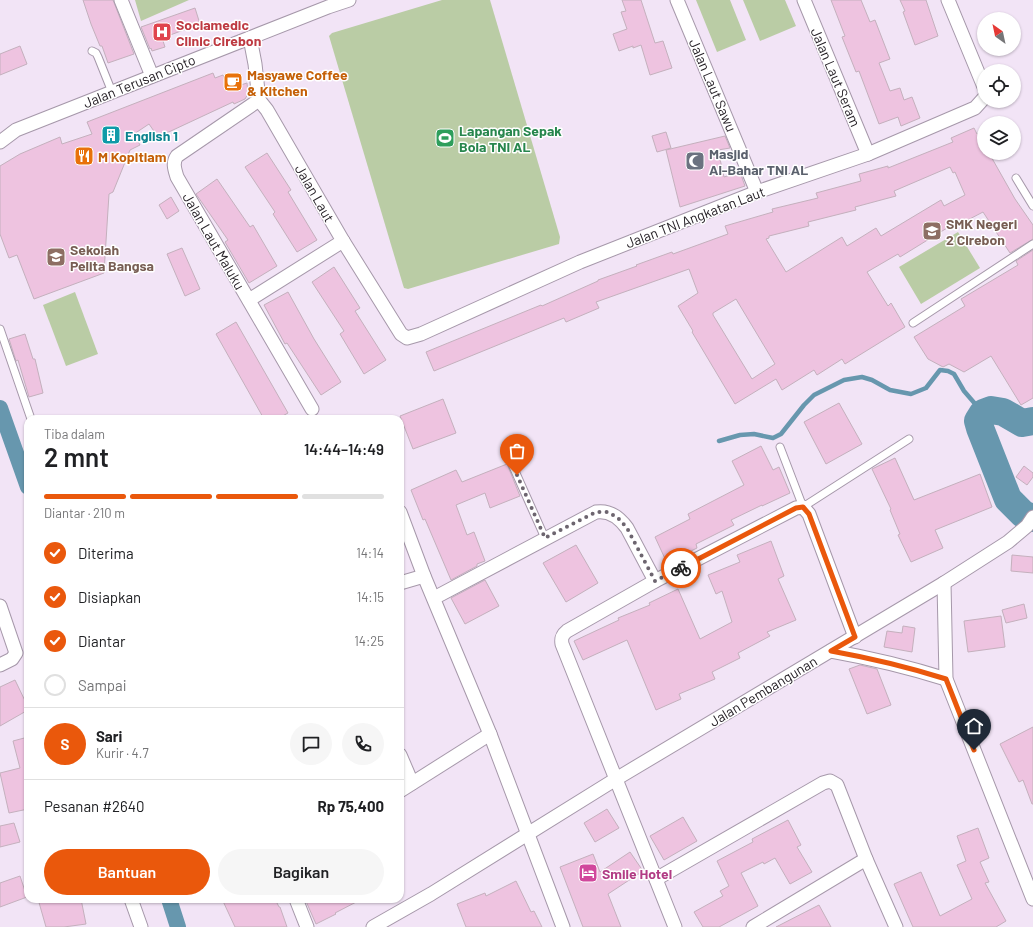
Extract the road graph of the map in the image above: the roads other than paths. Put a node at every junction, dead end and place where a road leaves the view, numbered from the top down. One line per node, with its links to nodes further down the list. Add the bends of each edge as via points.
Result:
1 (121, 0): 9 (street)
2 (349, 0): 6 (street, Jalan Terusan Cipto)
3 (678, 0): 16 (street, Jalan Laut Sawu)
4 (804, 0): 14 (street, Jalan Laut Seram)
5 (948, 0): 8 (street)
6 (250, 38): 9 (street, Jalan Terusan Cipto); 11 (street, Jalan Laut)
7 (92, 51): 10 (lane, via 98,57)
8 (977, 70)
9 (152, 76): 10 (street, Jalan Terusan Cipto)
10 (112, 92): 13 (street, Jalan Terusan Cipto, via 16,130)
11 (260, 100): 18 (street, Jalan Laut); 20 (street, Jalan Laut Maluku, via 177,156 174,164 177,177)
12 (977, 106): 14 (street, Jalan TNI Angkatan Laut)
13 (0, 142)
14 (868, 154): 16 (street, Jalan TNI Angkatan Laut)
15 (1016, 178): 17 (lane)
16 (757, 192): 23 (street, Jalan TNI Angkatan Laut, via 580,262)
17 (1033, 206)
18 (343, 241): 20 (street); 23 (street, Jalan Laut, via 401,334)
19 (1033, 244): 21 (lane)
20 (249, 300): 24 (street, Jalan Laut Maluku)
21 (913, 323)
22 (0, 329): 25 (lane)
23 (407, 338)
24 (312, 409)
25 (30, 415)
26 (909, 439): 29 (lane)
27 (780, 447): 29 (lane)
28 (511, 462): 32 (lane)
29 (803, 507): 34 (street, via 796,508); 39 (street, via 809,514)
30 (1030, 522): 36 (street, Jalan Pembangunan, via 1008,542)
31 (404, 523): 33 (street)
32 (545, 538): 34 (street, via 596,512 608,512 627,528); 37 (street)
33 (424, 576): 35 (street); 37 (street)
34 (655, 581): 45 (street, via 567,631 562,639)
35 (404, 582)
36 (944, 583): 39 (street, Jalan Pembangunan); 42 (street)
37 (434, 598): 43 (street)
38 (0, 606): 41 (street, via 16,653 12,659)
39 (855, 637): 40 (street, Jalan Pembangunan)
40 (831, 651): 42 (street, via 873,659); 45 (street, Jalan Pembangunan)
41 (0, 665)
42 (946, 679): 51 (street)
43 (490, 734): 46 (street); 48 (street)
44 (404, 764): 46 (street)
45 (616, 779): 48 (street, Jalan Pembangunan); 50 (street)
46 (412, 783): 47 (street)
47 (404, 788)
48 (528, 834): 56 (street, Jalan Pembangunan); 57 (street)
49 (866, 859): 50 (street, via 837,785 827,781); 59 (street); 60 (street)
50 (656, 879): 58 (street)
51 (1033, 899)
52 (132, 903): 54 (street)
53 (298, 903): 55 (street)
54 (141, 927)
55 (307, 927)
56 (373, 927)
57 (563, 927)
58 (674, 927)
59 (754, 927)
60 (896, 927)

